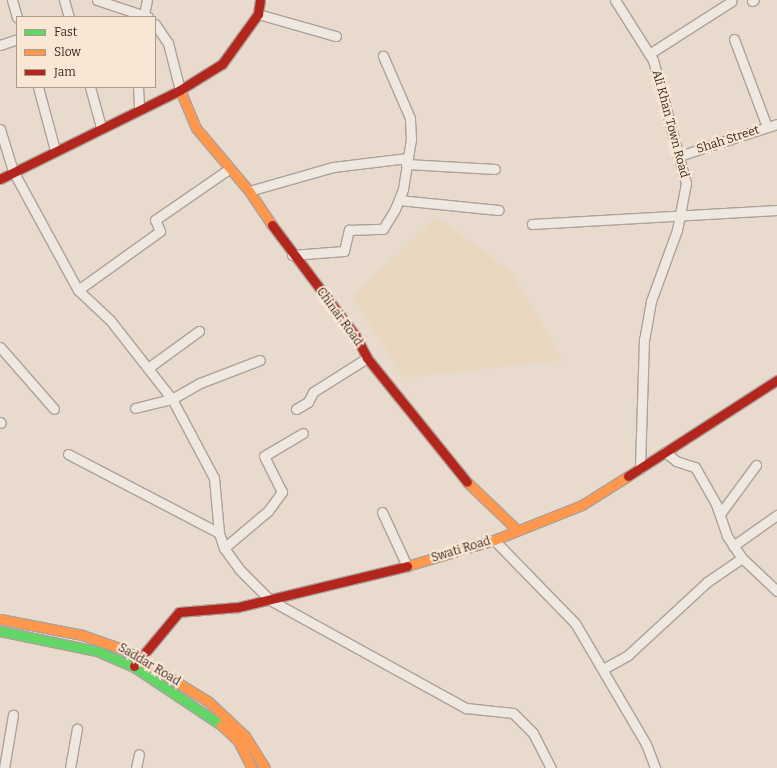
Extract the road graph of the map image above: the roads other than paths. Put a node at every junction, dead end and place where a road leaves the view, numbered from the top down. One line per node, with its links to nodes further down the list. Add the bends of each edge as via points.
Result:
1 (12, 0): 10 (street)
2 (64, 0): 11 (street)
3 (97, 0): 9 (street)
4 (147, 0): 9 (street)
5 (260, 0): 8 (street)
6 (615, 0): 17 (street, Ali Khan Town Road)
7 (732, 1): 17 (street)
8 (258, 14): 13 (street); 22 (street, via 222,64)
9 (142, 15)
10 (17, 16)
11 (69, 16)
12 (159, 31): 22 (street)
13 (336, 36)
14 (16, 39): 16 (street)
15 (734, 39): 26 (street)
16 (0, 45)
17 (649, 54): 29 (street, Ali Khan Town Road)
18 (383, 56): 30 (street, via 410,118)
19 (38, 88): 28 (street)
20 (90, 88): 25 (street)
21 (138, 88): 23 (street)
22 (180, 90): 23 (street); 31 (street, Chinar Road, via 196,128)
23 (140, 108): 25 (street)
24 (777, 124): 26 (street, Shah Street)
25 (101, 127): 28 (street)
26 (767, 127): 29 (street, Shah Street)
27 (0, 129): 33 (street)
28 (55, 150): 33 (street)
29 (679, 156): 39 (street, Ali Khan Town Road, via 686,183)
30 (406, 161): 32 (street); 35 (street, via 333,167); 36 (street)
31 (229, 169): 35 (street, Chinar Road); 42 (street, via 155,220 160,231)
32 (495, 169)
33 (14, 171): 34 (street); 42 (street)
34 (0, 178)
35 (249, 191): 41 (street, Chinar Road)
36 (399, 200): 37 (street); 41 (street, via 383,229 349,230 344,251)
37 (500, 210)
38 (777, 210): 39 (street)
39 (679, 213): 40 (street); 57 (street, Ali Khan Town Road, via 677,230 651,301 644,338)
40 (532, 224)
41 (292, 254): 45 (street, Chinar Road, via 336,309)
42 (78, 290): 47 (street, via 110,320)
43 (199, 331): 47 (street)
44 (0, 347): 51 (street)
45 (367, 358): 52 (street, via 313,392 308,402); 61 (street, Chinar Road, via 462,477)
46 (260, 360): 49 (street, via 200,382)
47 (148, 368): 49 (street)
48 (777, 380): 54 (street, Swati Road)
49 (172, 399): 50 (street); 62 (street, via 214,478)
50 (135, 408)
51 (54, 409)
52 (296, 409)
53 (303, 433): 65 (street, via 264,456 282,492 268,511)
54 (665, 452): 57 (street, Swati Road); 59 (street, via 676,461 695,467)
55 (68, 454): 62 (street)
56 (756, 465): 59 (street)
57 (640, 469): 61 (street, Swati Road, via 582,505)
58 (382, 512): 67 (street)
59 (720, 514): 64 (street)
60 (777, 516): 64 (street)
61 (517, 530): 63 (street, Swati Road)
62 (219, 534): 65 (street)
63 (494, 540): 67 (street, Swati Road); 73 (street, via 575,623)
64 (733, 546): 66 (street)
65 (224, 548): 69 (street)
66 (742, 558): 68 (street); 73 (street, via 707,582 628,655)
67 (407, 566): 69 (street, Swati Road)
68 (777, 590)
69 (270, 600): 72 (street, Swati Road, via 238,607 179,612); 82 (street, via 466,708 513,713 533,733)
70 (0, 619): 72 (street, Saddar Road, via 105,640)
71 (0, 631): 72 (street, via 98,651)
72 (136, 662): 80 (street, via 225,728 238,741); 81 (street, Saddar Road, via 209,702 246,736)
73 (603, 668): 83 (street)
74 (13, 715): 77 (street)
75 (77, 728): 78 (street)
76 (139, 754): 79 (street)
77 (4, 768)
78 (70, 768)
79 (136, 768)
80 (252, 768)
81 (265, 768)
82 (551, 768)
83 (655, 768)

